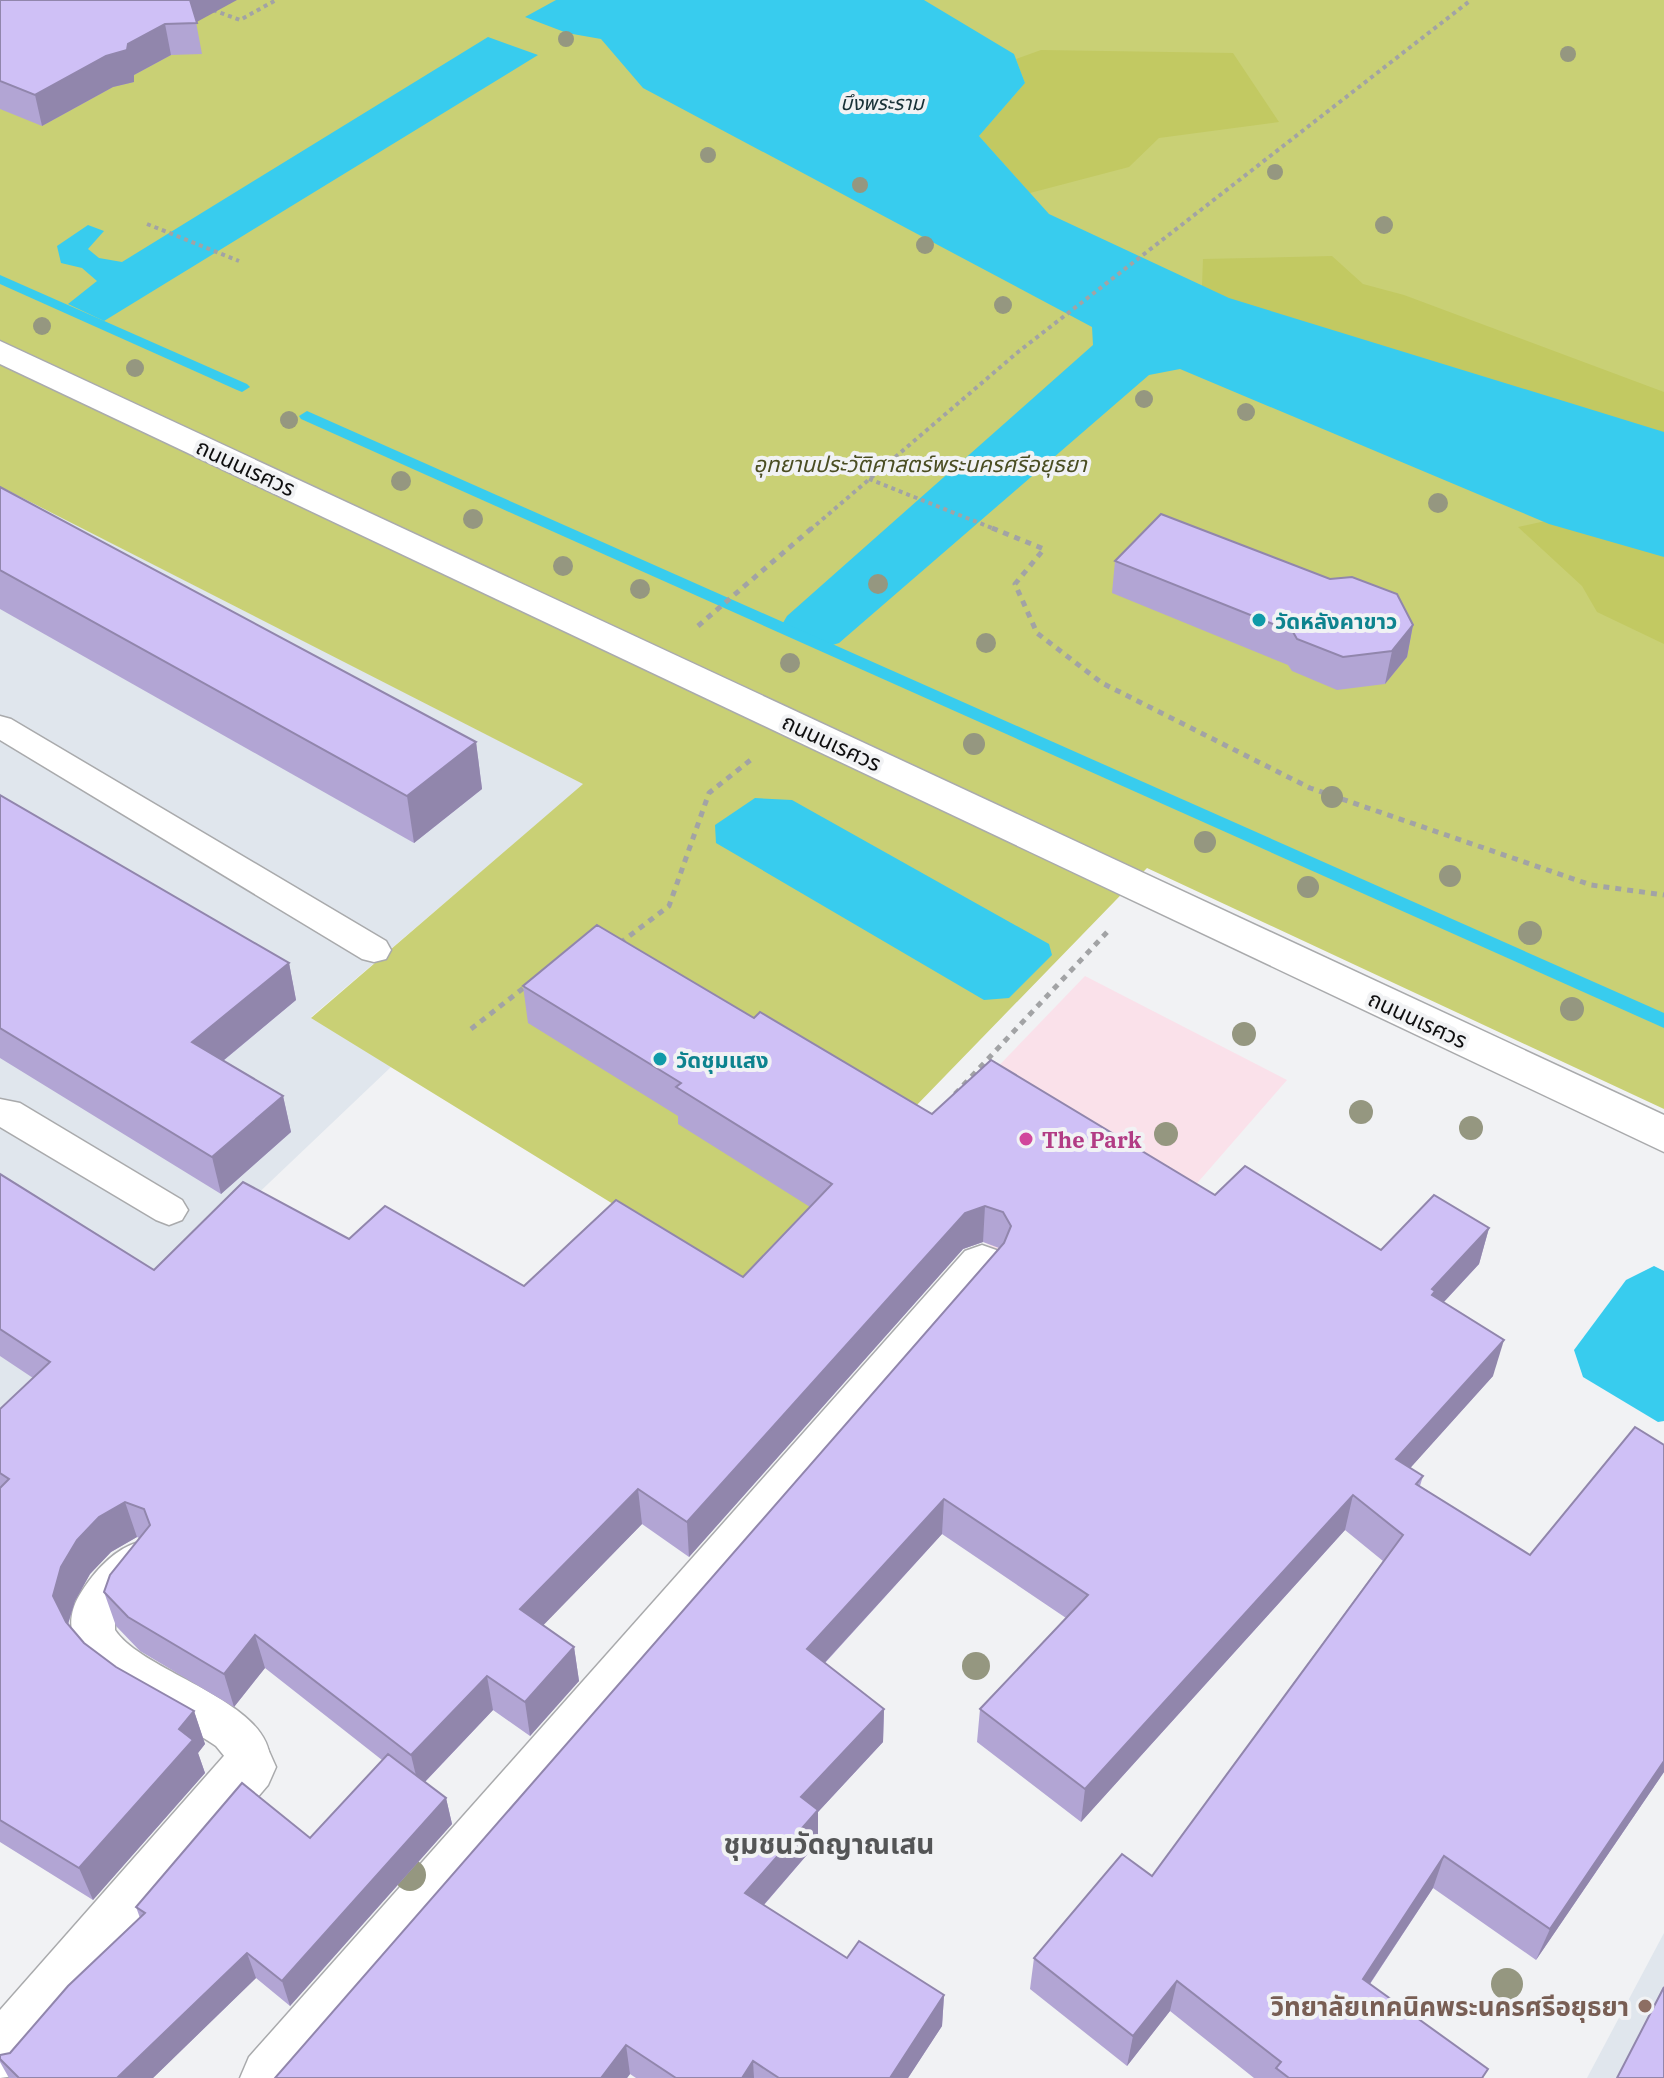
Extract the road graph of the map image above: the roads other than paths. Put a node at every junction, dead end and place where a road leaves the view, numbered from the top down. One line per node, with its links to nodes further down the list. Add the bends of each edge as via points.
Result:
1 (0, 351): 5 (street, ถนนนเรศวร)
2 (0, 726): 3 (lane)
3 (374, 950)
4 (0, 1113): 6 (lane)
5 (1664, 1135)
6 (169, 1210)
7 (982, 1264): 11 (street)
8 (138, 1558): 9 (lane, via 93,1611 92,1631 105,1657 221,1724 246,1748)
9 (249, 1767): 10 (street)
10 (0, 2054)
11 (270, 2078)

